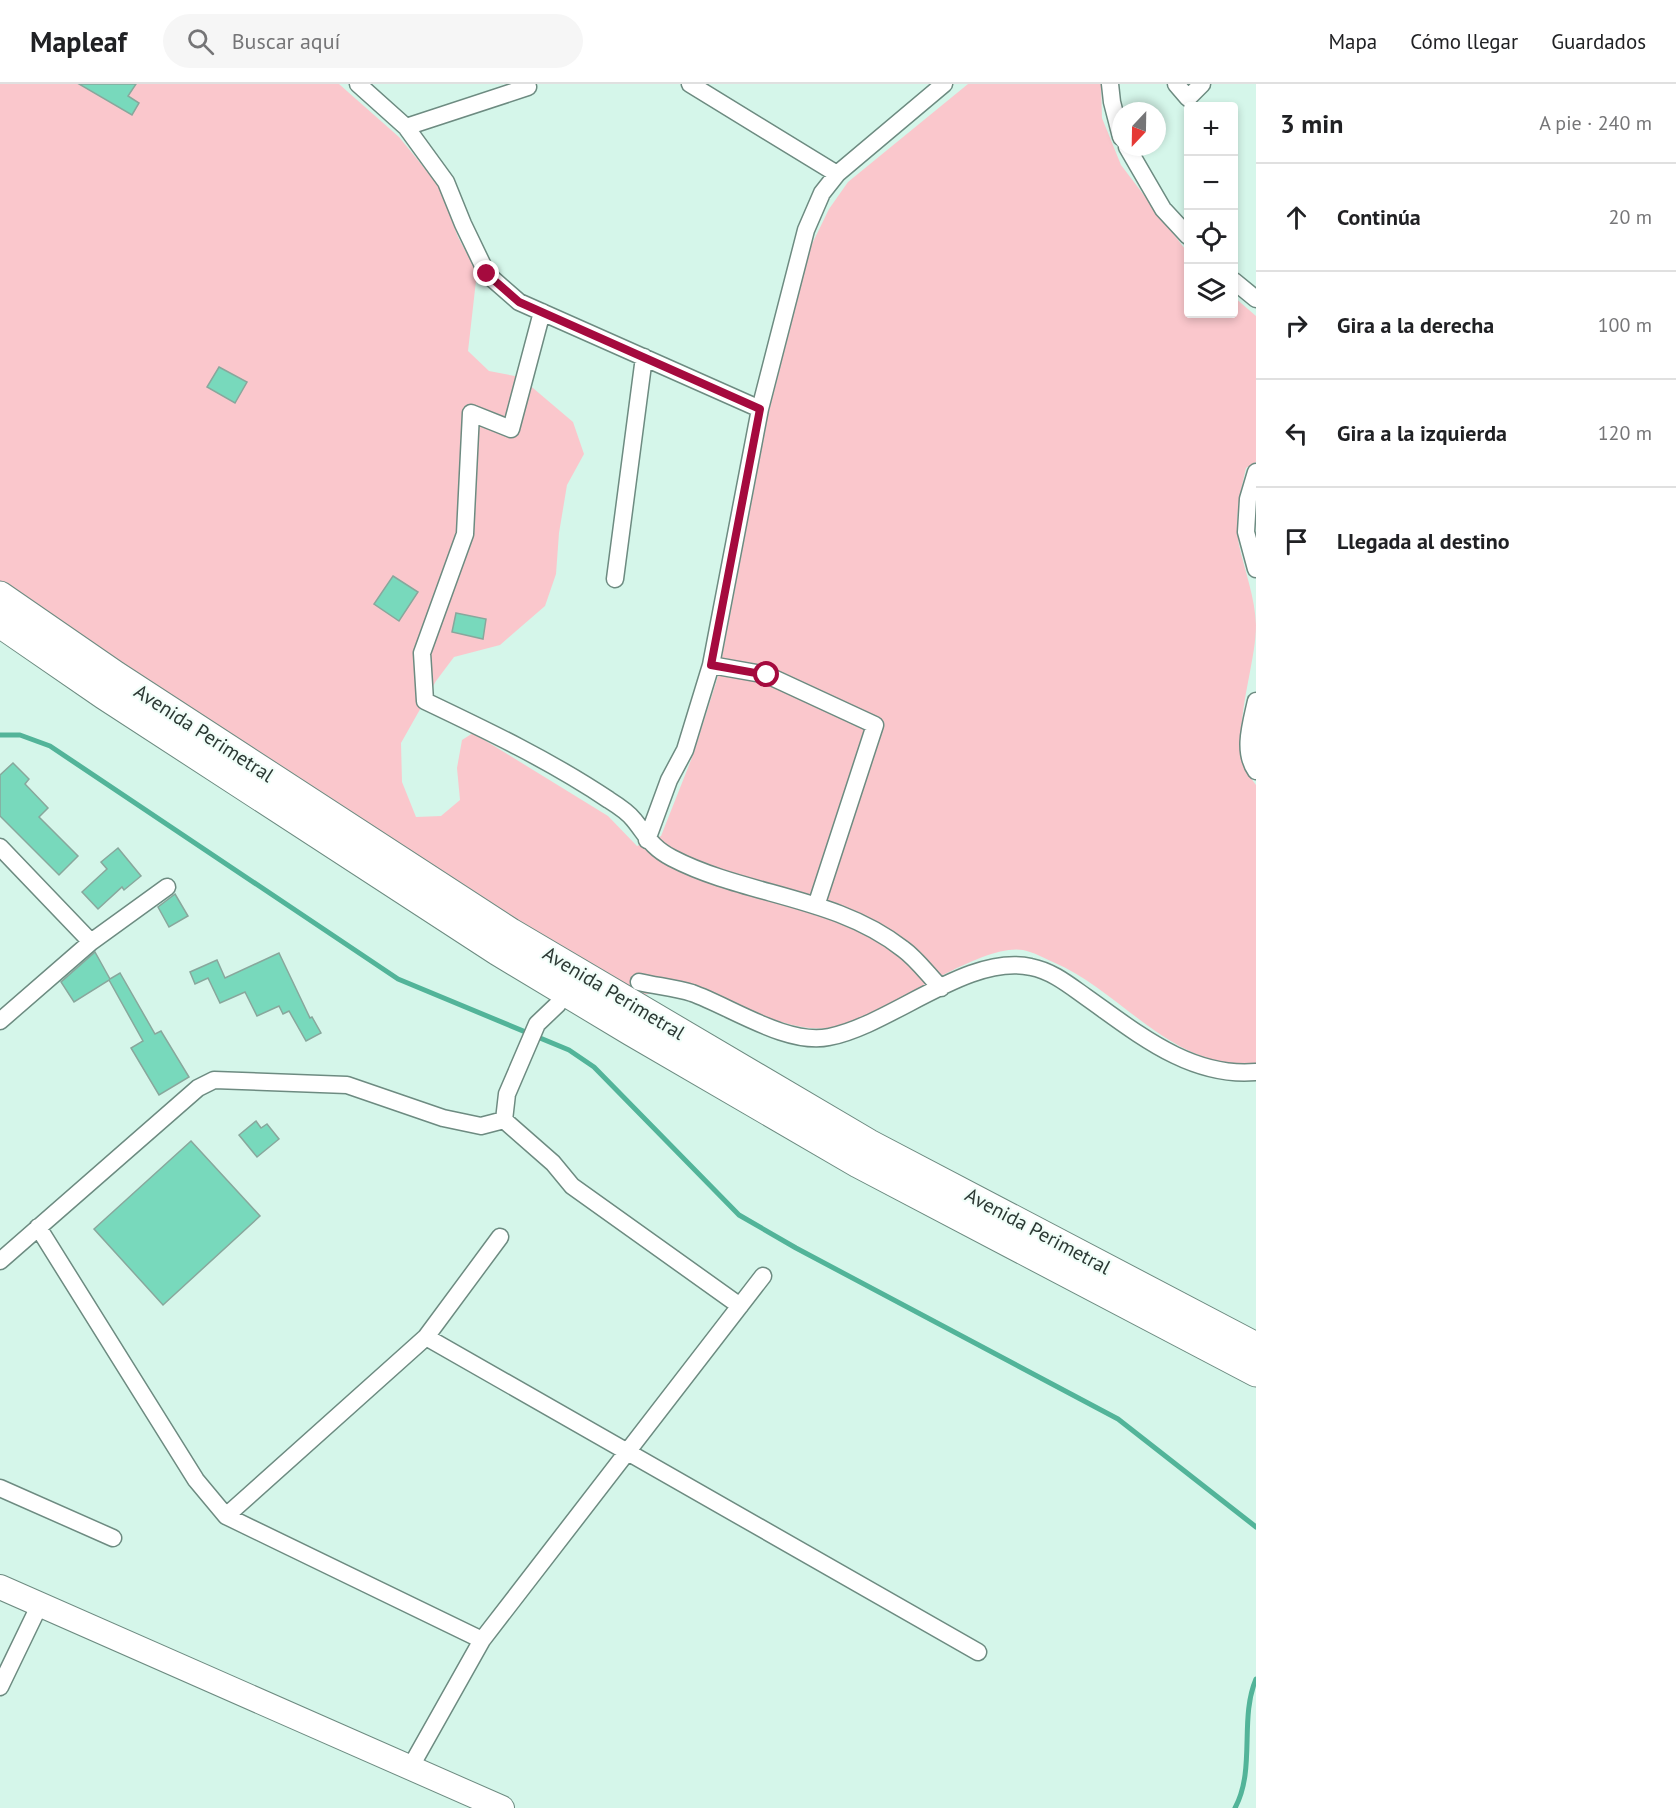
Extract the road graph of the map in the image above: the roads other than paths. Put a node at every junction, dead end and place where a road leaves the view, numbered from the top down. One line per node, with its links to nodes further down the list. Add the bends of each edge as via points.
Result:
1 (358, 84): 9 (street)
2 (690, 84): 11 (street)
3 (944, 84): 11 (street)
4 (1110, 84): 8 (street)
5 (1176, 84): 6 (street, via 1188,98)
6 (1202, 84)
7 (532, 85): 9 (street)
8 (1112, 102)
9 (406, 128): 15 (street, via 446,182 487,274 519,302)
10 (1132, 156): 12 (street, via 1163,209)
11 (837, 174): 17 (street, via 822,194 806,230)
12 (1184, 232)
13 (1238, 285): 14 (street)
14 (1256, 299)
15 (542, 312): 16 (street); 26 (street, via 510,429 471,413 465,534 422,653 425,701 523,748 609,800 633,819)
16 (644, 357): 17 (street); 20 (street)
17 (760, 409): 23 (street)
18 (1256, 472): 19 (street, via 1248,499 1246,532)
19 (1256, 569)
20 (615, 579)
21 (0, 595): 43 (main road, Avenida Perimetral, via 511,932 870,1143)
22 (0, 624): 44 (main road, Avenida Perimetral, via 498,952 858,1164)
23 (711, 665): 26 (street, via 685,750 669,780); 29 (street, via 767,675 875,725)
24 (1256, 701): 25 (street, via 1249,733)
25 (1256, 771)
26 (647, 840): 29 (street, via 671,857 718,876)
27 (0, 848): 30 (street)
28 (167, 887): 30 (street)
29 (816, 906): 32 (street, via 869,927 904,949)
30 (91, 942): 34 (street)
31 (639, 982): 32 (street, via 691,993 794,1036 827,1038)
32 (941, 988): 35 (street, via 976,972 1004,965 1031,966 1055,975 1177,1058 1214,1070)
33 (558, 1004): 36 (street, via 537,1024 507,1094)
34 (0, 1021)
35 (1256, 1072)
36 (504, 1120): 37 (street, via 481,1126 443,1118 347,1085 214,1080 198,1088); 41 (street, via 553,1163 572,1186)
37 (38, 1227): 39 (street); 47 (street, via 196,1480)
38 (500, 1237): 42 (street)
39 (4, 1250)
40 (763, 1276): 41 (street)
41 (740, 1306): 45 (street)
42 (426, 1337): 45 (street); 47 (street)
43 (1256, 1346)
44 (1256, 1373)
45 (626, 1453): 51 (street); 52 (street)
46 (0, 1488): 48 (street)
47 (226, 1516): 51 (street)
48 (113, 1538)
49 (0, 1587): 50 (street)
50 (40, 1604): 53 (street); 54 (street)
51 (482, 1640): 54 (street)
52 (978, 1652)
53 (0, 1687)
54 (410, 1768): 55 (street)
55 (501, 1808)

